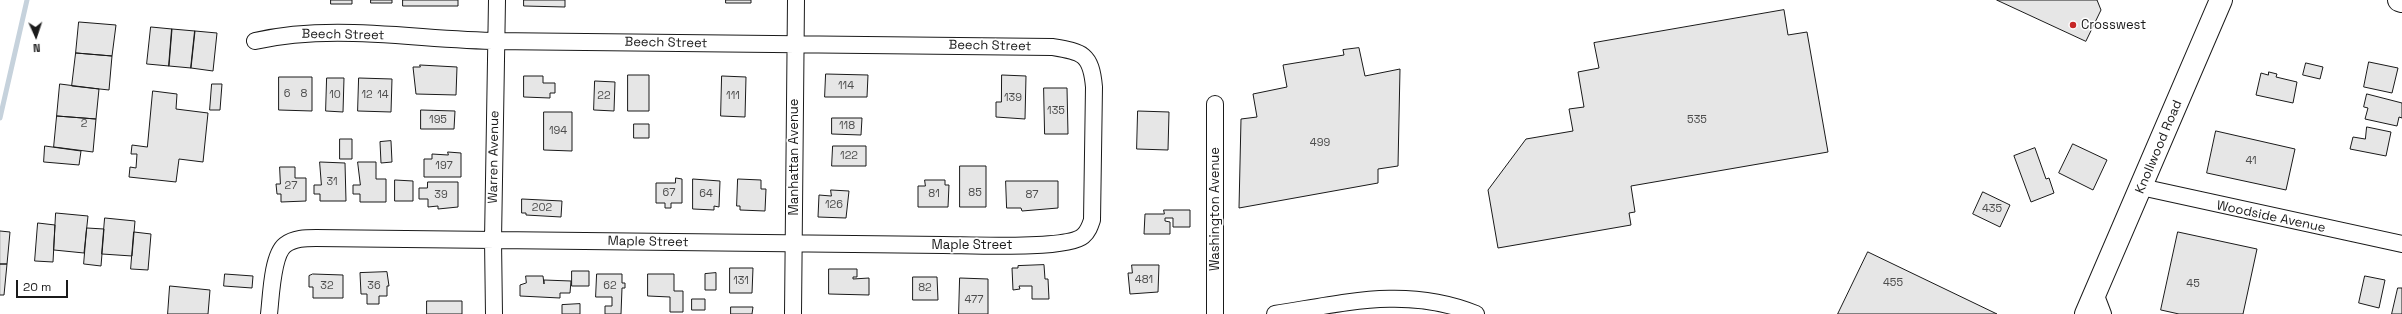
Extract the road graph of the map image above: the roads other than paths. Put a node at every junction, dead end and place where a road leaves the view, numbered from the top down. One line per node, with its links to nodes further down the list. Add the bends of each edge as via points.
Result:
1 (497, 0): 7 (street, Warren Avenue)
2 (796, 0): 8 (street, Manhattan Avenue)
3 (2221, 0): 10 (main road, Knollwood Road)
4 (2399, 0): 5 (main road)
5 (2402, 2)
6 (255, 41): 7 (street, Beech Street, via 280,35 326,33)
7 (496, 41): 8 (street, Beech Street); 12 (street, Warren Avenue)
8 (795, 44): 11 (street, Beech Street, via 1052,47 1078,52 1087,58 1094,87 1092,220); 13 (street, Manhattan Avenue)
9 (1215, 104): 19 (street, Washington Avenue)
10 (2141, 187): 14 (street, Woodside Avenue); 15 (main road, Knollwood Road)
11 (1083, 236): 13 (street, Maple Street, via 1074,242 1048,244)
12 (493, 240): 13 (street, Maple Street); 16 (street, Maple Street, via 297,239 284,245 278,257); 17 (street, Warren Avenue)
13 (794, 244): 18 (street, Manhattan Avenue)
14 (2402, 244)
15 (2095, 292): 22 (main road, Knollwood Road); 23 (street)
16 (269, 314)
17 (494, 314)
18 (793, 314)
19 (1215, 314)
20 (1275, 314): 21 (street, via 1343,302 1388,298 1417,298 1443,302)
21 (1476, 314)
22 (2086, 314)
23 (2103, 314)

